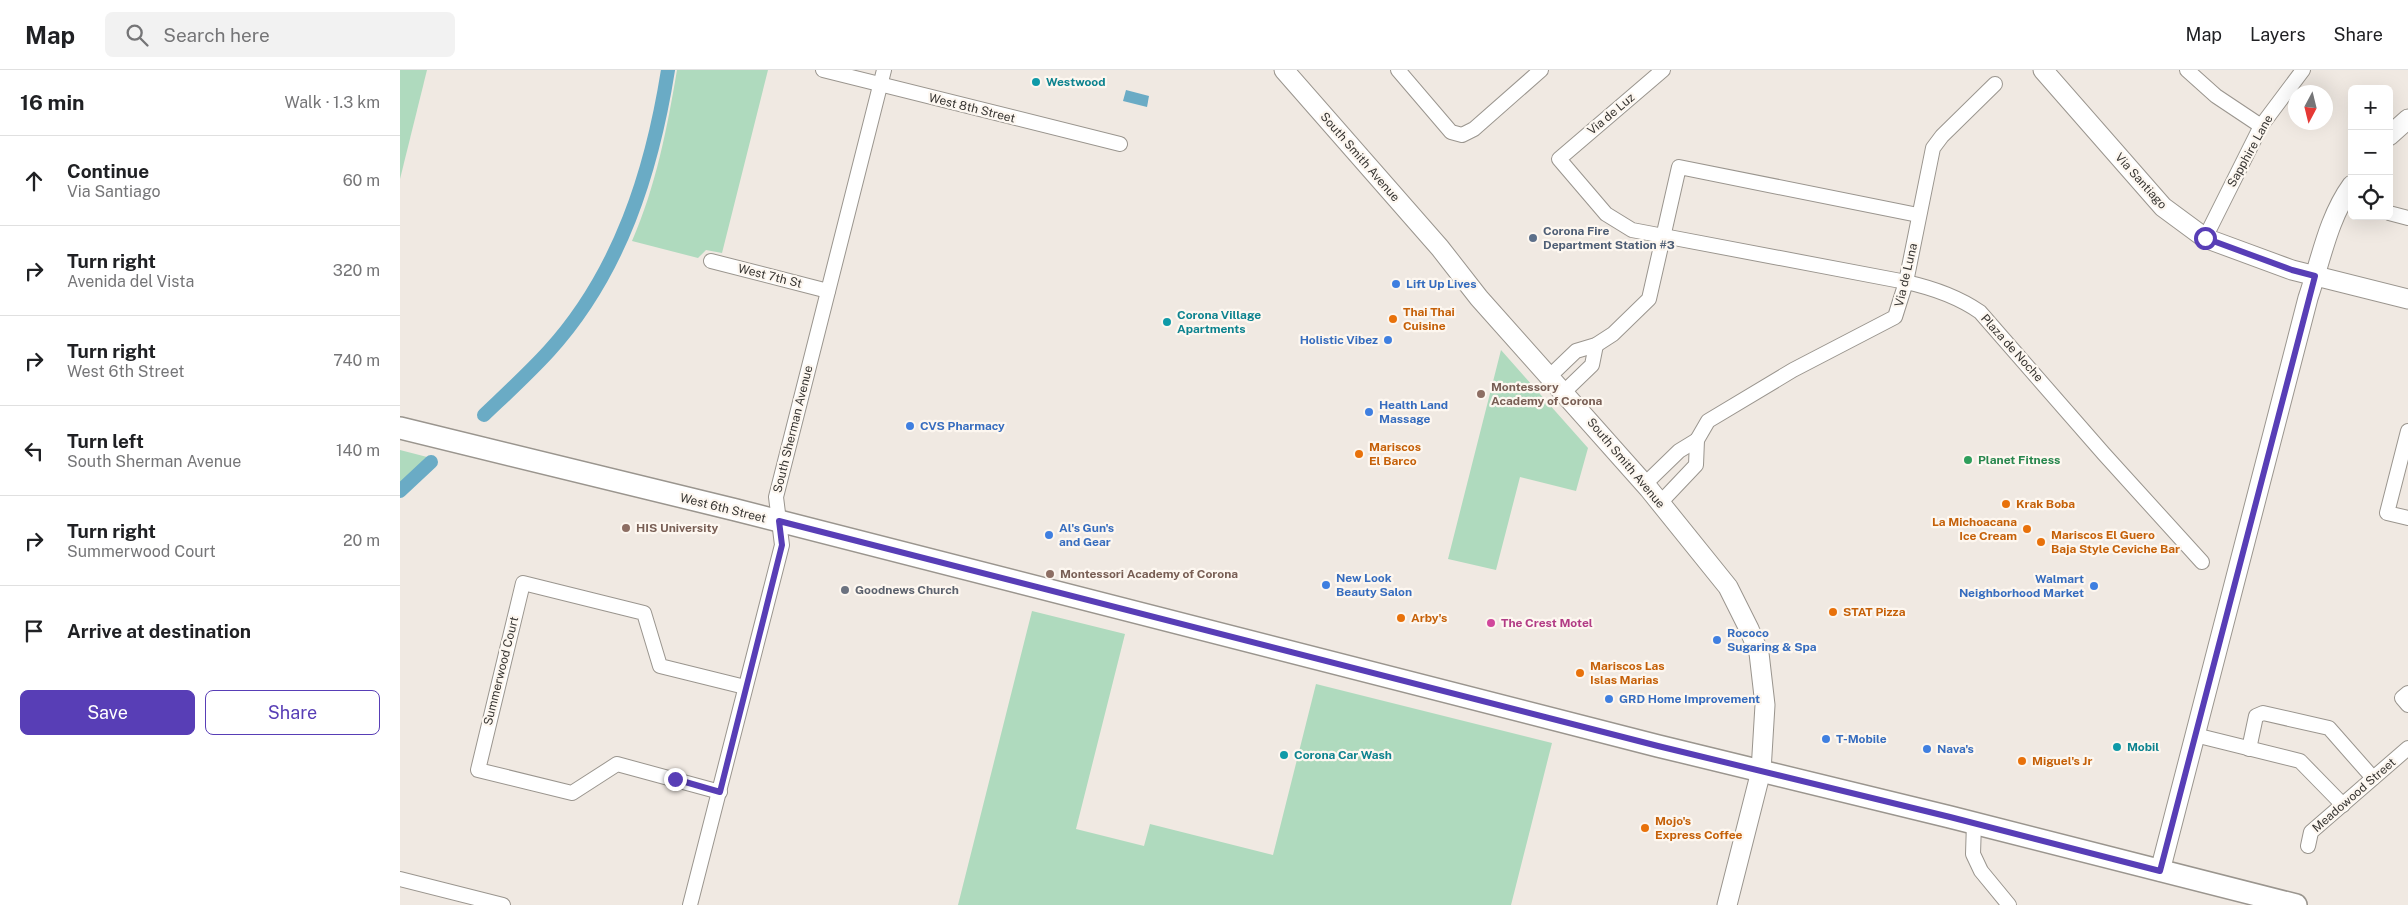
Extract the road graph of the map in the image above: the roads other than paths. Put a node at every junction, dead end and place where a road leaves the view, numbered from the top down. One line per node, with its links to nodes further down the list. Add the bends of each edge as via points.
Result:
1 (824, 70): 11 (street, West 8th Street)
2 (884, 70): 11 (street, South Sherman Avenue)
3 (1284, 70): 29 (street, South Smith Avenue, via 1440,248 1479,298)
4 (1398, 70): 9 (street, via 1451,132 1462,135 1474,129)
5 (1663, 70): 16 (street, Via de Luz)
6 (2043, 70): 22 (street, Via Santiago, via 2163,207)
7 (2187, 70): 13 (street, via 2216,96)
8 (2303, 70): 13 (street, Sapphire Lane)
9 (1539, 71)
10 (1995, 84): 19 (street, Via de Luna, via 1933,148)
11 (880, 85): 15 (street, West 8th Street); 26 (street, South Sherman Avenue)
12 (2408, 118): 14 (street)
13 (2261, 126): 22 (street, Sapphire Lane)
14 (2393, 132)
15 (1120, 144)
16 (1559, 159): 21 (street, Plaza de Noche, via 1606,214 1632,230)
17 (2348, 190): 24 (street, via 2341,200)
18 (2393, 214): 20 (street)
19 (1918, 215): 21 (street, via 1679,167); 25 (street, Via de Luna)
20 (2408, 218)
21 (1663, 235): 25 (street, Plaza de Noche); 28 (street, via 1649,299 1613,334)
22 (2205, 238): 24 (street, Via Santiago)
23 (711, 261): 26 (street, West 7th St)
24 (2315, 276): 27 (street, Via Santiago); 42 (street)
25 (1906, 282): 33 (street, Via de Luna, via 1895,317 1794,370 1708,421); 38 (street, Plaza de Noche, via 1940,290 1980,312)
26 (828, 291): 37 (street, South Sherman Avenue, via 776,497)
27 (2408, 299)
28 (1596, 345): 29 (street, via 1576,351); 30 (street, via 1592,365)
29 (1551, 376): 30 (street, South Smith Avenue)
30 (1565, 392): 34 (street, South Smith Avenue)
31 (400, 428): 37 (main road, West 6th Street)
32 (2408, 431): 36 (street, via 2387,512)
33 (1698, 440): 34 (street, Via de Luna, via 1679,451); 35 (street, Via de Luna, via 1696,465)
34 (1645, 484): 35 (street, South Smith Avenue)
35 (1660, 503): 45 (street, South Smith Avenue, via 1728,587 1750,629 1759,653 1765,705)
36 (2408, 518)
37 (779, 521): 39 (street, South Sherman Avenue, via 782,545); 45 (main road, West 6th Street)
38 (2202, 562)
39 (745, 687): 47 (street, South Sherman Avenue); 47 (street, Summerwood Court, via 660,666 644,613 523,583 478,770 572,793 617,764)
40 (2408, 693): 41 (street, via 2402,698)
41 (2408, 705)
42 (2195, 736): 43 (street); 51 (street)
43 (2248, 748): 46 (street, via 2256,716 2263,712 2329,728); 48 (street, via 2300,761)
44 (2408, 748): 46 (street, Meadowood Street)
45 (1761, 771): 49 (main road, West 6th Street); 55 (street, South Smith Avenue)
46 (2373, 778): 48 (street, Meadowood Street)
47 (720, 792): 54 (street, South Sherman Avenue)
48 (2343, 805): 50 (street, Meadowood Street, via 2311,832)
49 (1974, 823): 51 (main road, West 6th Street); 56 (street, via 1973,854 1981,872)
50 (2308, 846)
51 (2160, 871): 57 (main road, West 6th Street)
52 (400, 879): 53 (street)
53 (503, 905)
54 (690, 905)
55 (1727, 905)
56 (2009, 905)
57 (2296, 905)

